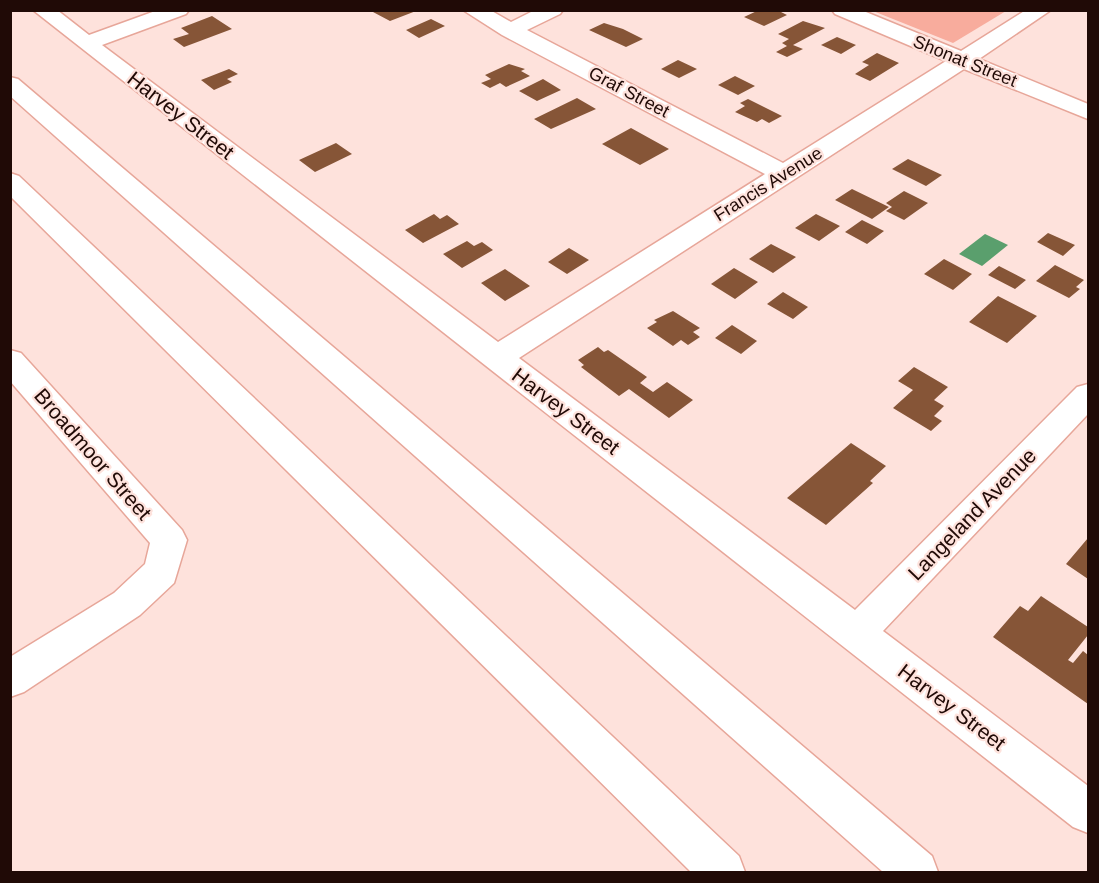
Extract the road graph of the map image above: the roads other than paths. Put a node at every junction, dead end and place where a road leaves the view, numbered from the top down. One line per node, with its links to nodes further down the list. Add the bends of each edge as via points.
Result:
1 (44, 10): 8 (main road, Harvey Street)
2 (179, 10): 8 (main road)
3 (842, 10): 9 (main road, Shonat Street)
4 (1041, 10): 9 (main road, Francis Avenue)
5 (475, 11): 7 (main road, Graf Street)
6 (538, 13): 7 (main road)
7 (510, 30): 12 (main road, Graf Street)
8 (87, 43): 14 (main road, Harvey Street)
9 (963, 61): 11 (main road, Shonat Street); 12 (main road, Francis Avenue)
10 (10, 84): 21 (main road)
11 (1089, 112)
12 (784, 174): 14 (main road, Francis Avenue)
13 (10, 181): 20 (main road)
14 (496, 358): 17 (main road, Harvey Street)
15 (10, 360): 18 (main road, Broadmoor Street, via 169,540 161,572 127,604)
16 (1089, 395): 17 (main road, Langeland Avenue)
17 (856, 634): 19 (main road, Harvey Street)
18 (10, 679)
19 (1089, 812)
20 (723, 873)
21 (916, 873)

